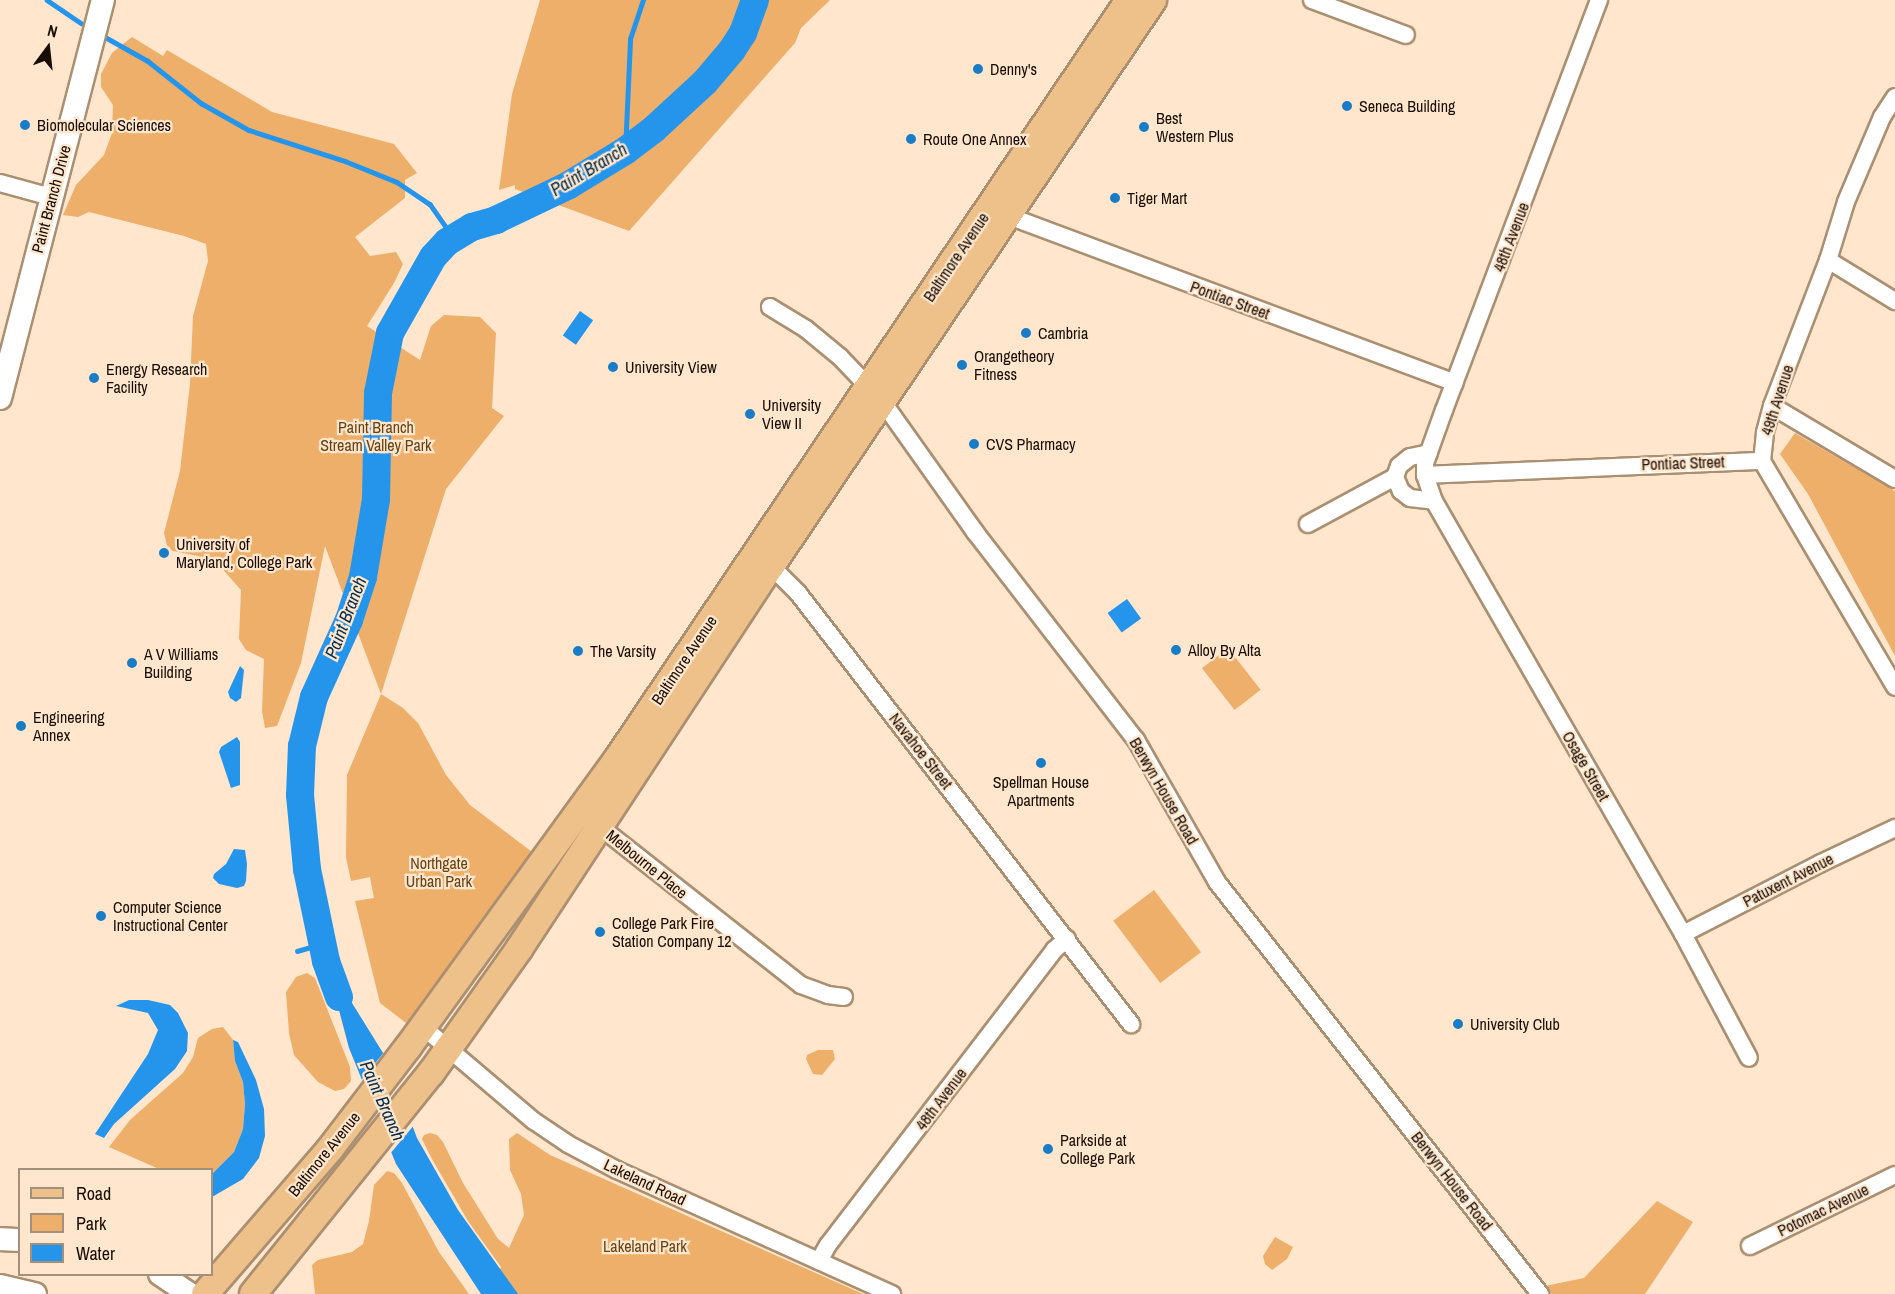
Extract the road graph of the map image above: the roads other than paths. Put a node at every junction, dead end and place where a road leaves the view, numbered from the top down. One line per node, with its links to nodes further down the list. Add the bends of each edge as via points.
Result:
1 (103, 0): 9 (street, Paint Branch Drive)
2 (1129, 0): 15 (main road, Baltimore Avenue)
3 (1153, 0): 10 (main road, Baltimore Avenue)
4 (1312, 0): 6 (street)
5 (1599, 0): 14 (street, 48th Avenue)
6 (1406, 35)
7 (1895, 97): 11 (street, 49th Avenue, via 1882,117 1846,202)
8 (0, 183): 9 (street)
9 (51, 197): 16 (street, Paint Branch Drive)
10 (1006, 216): 14 (street, Pontiac Street); 15 (main road, Baltimore Avenue)
11 (1828, 260): 12 (street); 17 (street, 49th Avenue)
12 (1895, 301)
13 (770, 307): 15 (street, Berwyn House Road, via 806,329)
14 (1455, 383): 18 (street, 48th Avenue)
15 (876, 393): 25 (main road, Baltimore Avenue); 33 (main road, Baltimore Avenue); 48 (street, Berwyn House Road, via 975,532 1136,740 1217,882)
16 (0, 398)
17 (1772, 406): 19 (street, 49th Avenue); 22 (street)
18 (1429, 453): 20 (street, 48th Avenue); 21 (street, via 1410,457 1398,466)
19 (1762, 461): 20 (street, Pontiac Street); 26 (street)
20 (1425, 475): 23 (street, Osage Street)
21 (1395, 477): 23 (street, via 1410,498); 24 (street)
22 (1895, 479)
23 (1434, 501): 29 (street, Osage Street)
24 (1308, 524)
25 (771, 566): 27 (main road, Baltimore Avenue); 30 (street, Navahoe Street, via 798,593)
26 (1895, 687)
27 (599, 826): 31 (street, Melbourne Place, via 801,985 828,996); 34 (main road, Baltimore Avenue)
28 (1895, 828): 29 (street, Patuxent Avenue)
29 (1683, 934): 35 (street, Osage Street)
30 (1067, 939): 32 (street, Navahoe Street); 40 (street, 48th Avenue, via 1054,950)
31 (844, 997)
32 (1131, 1024)
33 (423, 1027): 34 (street, Lakeland Road); 45 (main road, Baltimore Avenue, via 330,1149)
34 (449, 1048): 40 (street, Lakeland Road, via 534,1121 568,1144); 46 (main road, Baltimore Avenue, via 343,1186)
35 (1749, 1058)
36 (1895, 1175): 39 (street, Potomac Avenue)
37 (0, 1239): 38 (street)
38 (18, 1240)
39 (1750, 1246)
40 (819, 1261): 47 (street, Lakeland Road)
41 (162, 1276): 44 (street)
42 (0, 1286): 43 (street)
43 (35, 1294)
44 (190, 1294)
45 (205, 1294)
46 (253, 1294)
47 (892, 1294)
48 (1540, 1294)

